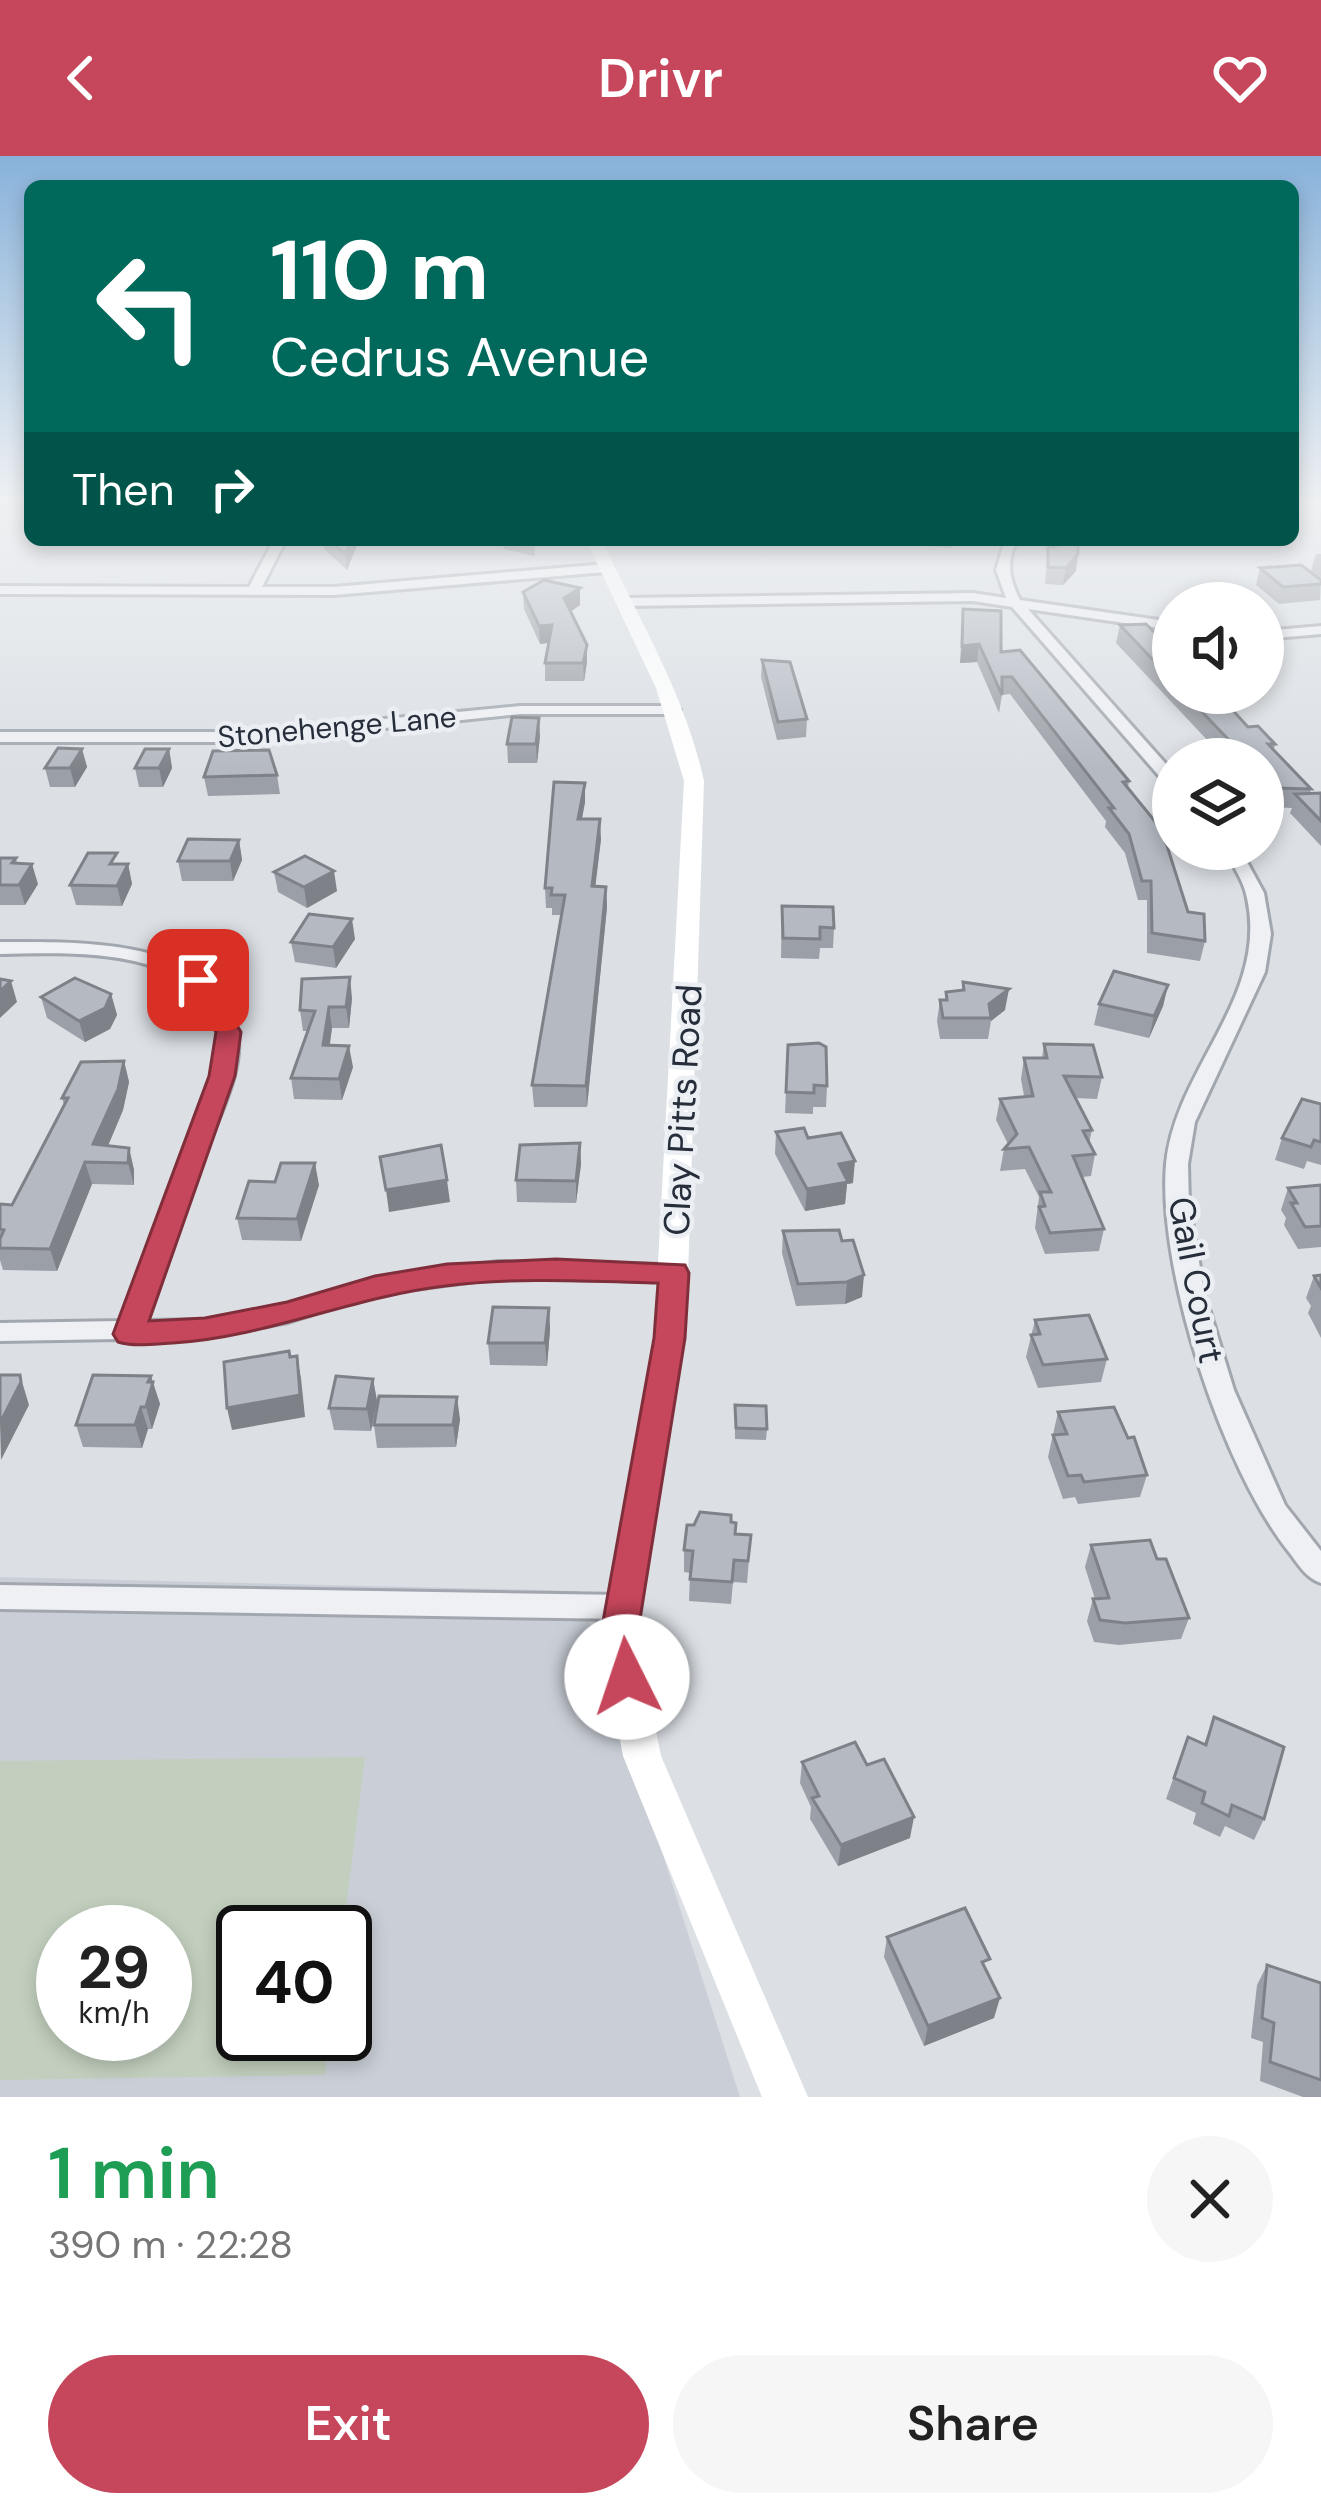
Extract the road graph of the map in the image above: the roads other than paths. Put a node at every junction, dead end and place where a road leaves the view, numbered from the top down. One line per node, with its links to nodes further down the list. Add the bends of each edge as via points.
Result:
1 (620, 592): 4 (street, Clay Pitts Road)
2 (1009, 592): 3 (street)
3 (1014, 601): 4 (street, via 907,595); 5 (street); 10 (street)
4 (626, 602): 8 (street, Clay Pitts Road)
5 (1152, 623)
6 (1321, 630): 7 (street)
7 (1284, 633)
8 (673, 710): 9 (street, Stonehenge Lane, via 520,710 250,737); 13 (street, Clay Pitts Road, via 694,781)
9 (0, 736)
10 (1152, 758)
11 (1246, 870): 16 (street, Gail Court, via 1271,927 1268,960 1260,990 1188,1114 1177,1162 1179,1220 1211,1370 1277,1515)
12 (0, 948): 15 (street, via 83,948 165,964 198,980 228,1032 222,1076)
13 (674, 1273): 15 (street, via 447,1275 205,1329); 18 (street, Clay Pitts Road)
14 (0, 1332): 15 (street)
15 (129, 1334)
16 (1321, 1570)
17 (0, 1597): 18 (street)
18 (624, 1607): 19 (street, Clay Pitts Road, via 619,1638 642,1756)
19 (785, 2097)

